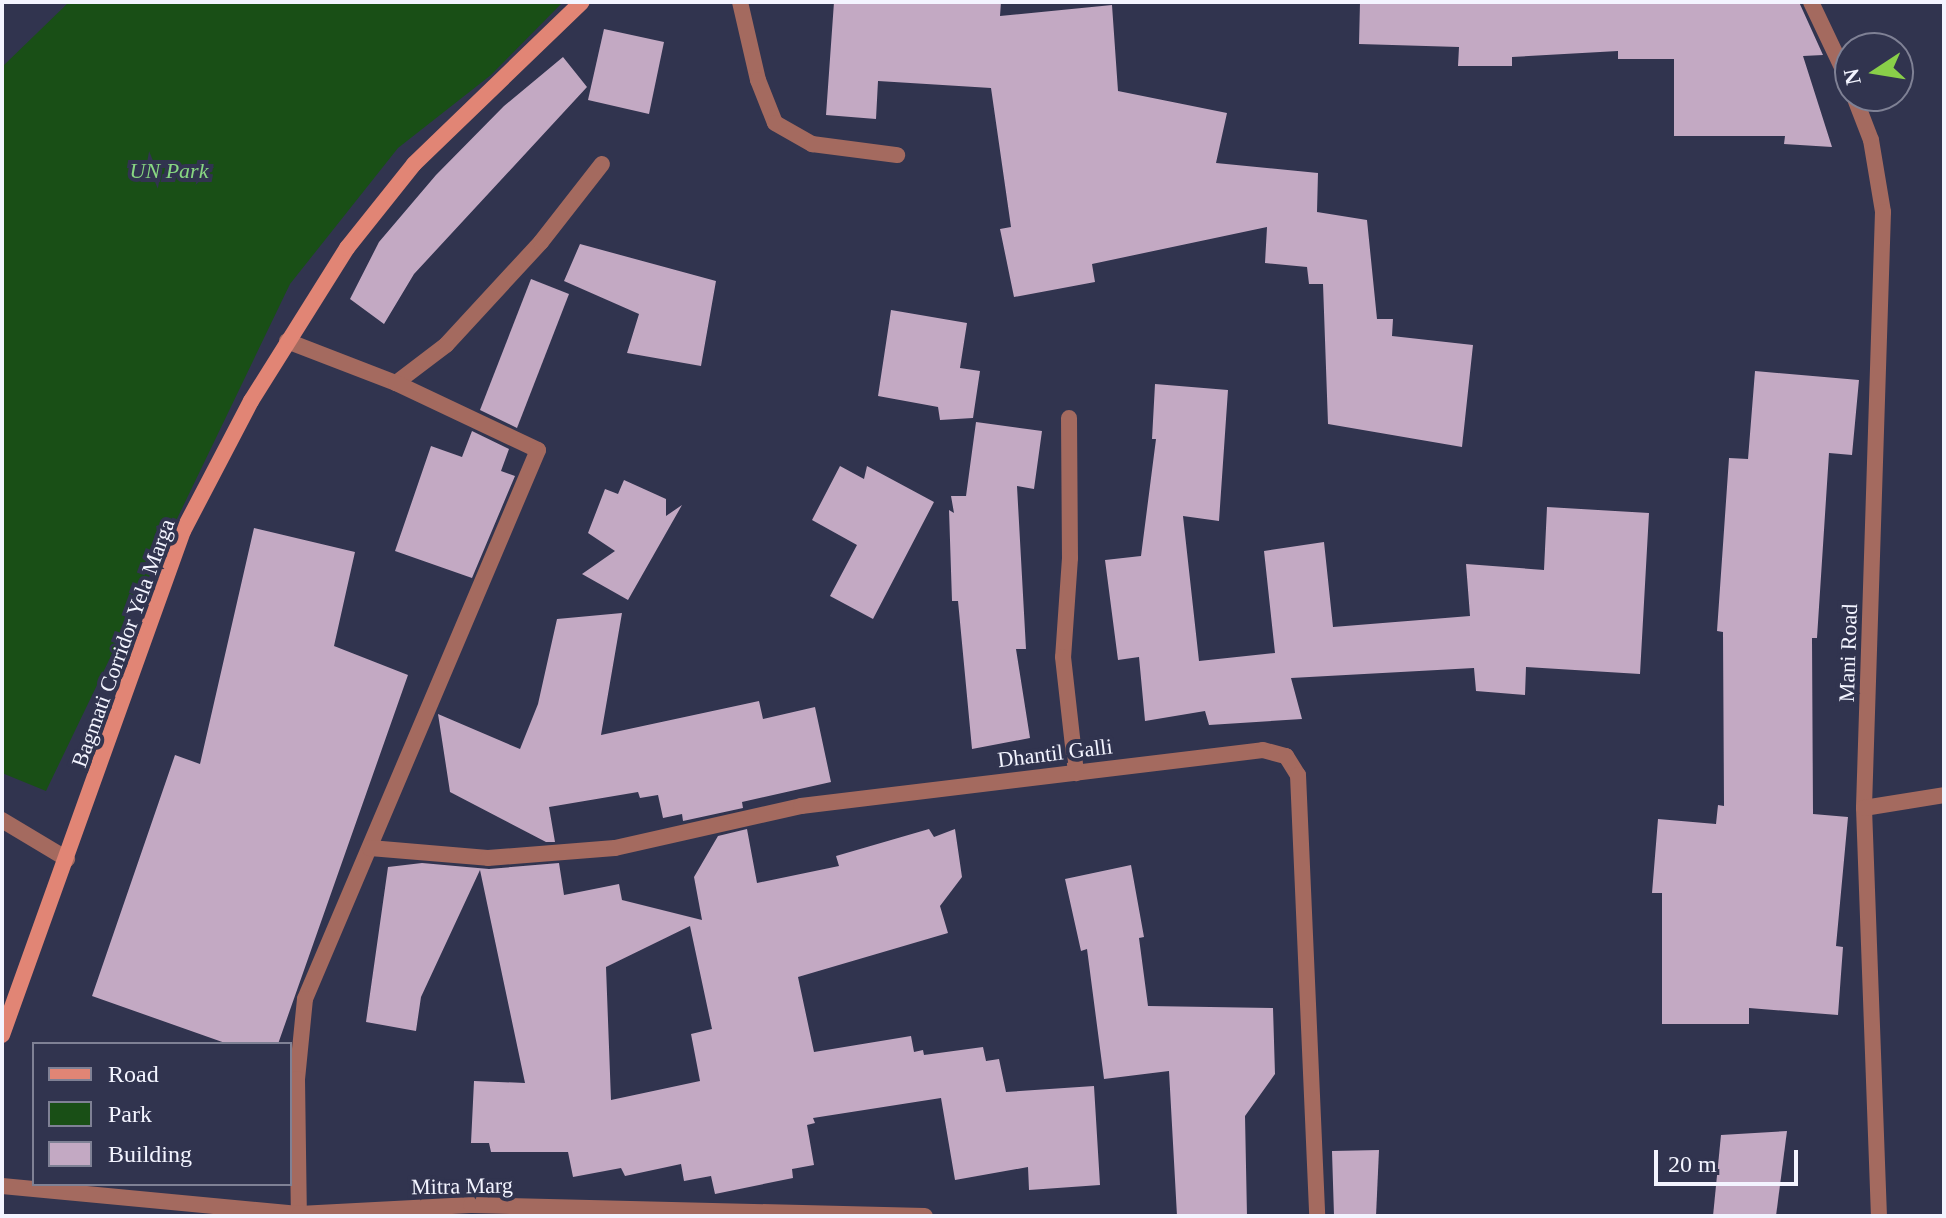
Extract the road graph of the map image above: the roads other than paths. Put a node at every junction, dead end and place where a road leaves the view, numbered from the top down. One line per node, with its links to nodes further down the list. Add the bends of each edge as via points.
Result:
1 (582, 2): 8 (main road, Bagmati Corridor Yela Marga, via 414,164 347,248)
2 (740, 2): 6 (street, via 758,80 775,123 812,144)
3 (1811, 2): 4 (street)
4 (1834, 42)
5 (1860, 112): 13 (street, Mani Road, via 1871,140 1883,212)
6 (897, 155)
7 (602, 164): 9 (street, via 541,242 446,345)
8 (287, 341): 9 (street); 16 (main road, Bagmati Corridor Yela Marga, via 183,531)
9 (396, 383): 15 (street, via 538,450)
10 (1069, 418): 11 (street, via 1070,558 1063,657)
11 (1076, 773): 15 (street, Dhantil Galli, via 801,806 615,848 488,858); 22 (street, Dhantil Galli, via 1263,750 1286,756 1298,775)
12 (1944, 795): 13 (street)
13 (1864, 808): 23 (street, Mani Road)
14 (2, 820): 16 (street)
15 (370, 848): 20 (street, via 305,999 297,1079)
16 (67, 859): 17 (main road, Bagmati Corridor Yela Marga)
17 (2, 1035)
18 (2, 1186): 20 (street, Mitra Marg)
19 (471, 1210): 20 (street, Mitra Marg); 21 (street, Mitra Marg)
20 (299, 1214)
21 (925, 1216)
22 (1317, 1216)
23 (1879, 1216)

